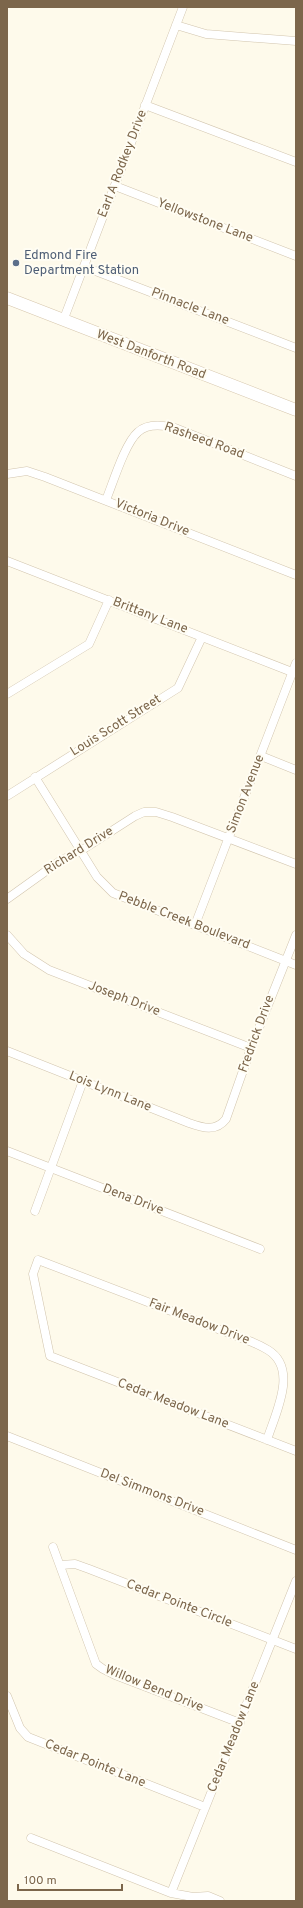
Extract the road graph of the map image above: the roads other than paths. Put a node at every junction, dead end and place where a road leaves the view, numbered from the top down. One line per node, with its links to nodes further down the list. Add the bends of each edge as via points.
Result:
1 (183, 7): 2 (street, Earl A Rodkey Drive)
2 (176, 25): 3 (street, via 206,34); 4 (street, Earl A Rodkey Drive)
3 (296, 41)
4 (145, 105): 5 (street); 6 (street, Earl A Rodkey Drive)
5 (296, 162)
6 (115, 186): 7 (street, Yellowstone Lane); 8 (street, Earl A Rodkey Drive)
7 (296, 256)
8 (85, 267): 10 (street, Earl A Rodkey Drive); 11 (street, Pinnacle Lane)
9 (7, 298): 10 (main road, West Danforth Road)
10 (63, 321): 12 (main road, West Danforth Road)
11 (296, 348)
12 (296, 410)
13 (7, 474): 15 (street, Victoria Drive, via 27,471)
14 (296, 476): 15 (street, Rasheed Road, via 175,428 150,426 139,431 129,444)
15 (106, 500): 17 (street, Victoria Drive)
16 (7, 561): 18 (street, Brittany Lane)
17 (296, 575)
18 (109, 600): 19 (street, Brittany Lane); 22 (street, via 89,644)
19 (202, 637): 21 (street, Brittany Lane); 25 (street, Louis Scott Street, via 178,688)
20 (296, 663): 21 (street, Simon Avenue)
21 (292, 672): 23 (street, Simon Avenue)
22 (7, 694)
23 (261, 756): 24 (street); 27 (street, Simon Avenue)
24 (296, 770)
25 (34, 777): 26 (street, Louis Scott Street); 28 (street, Pebble Creek Boulevard)
26 (7, 796)
27 (229, 838): 28 (street, Richard Drive, via 156,812 144,812); 29 (street); 31 (street, Simon Avenue)
28 (82, 850): 30 (street, Richard Drive, via 60,861); 31 (street, Pebble Creek Boulevard, via 97,877 113,893)
29 (296, 864)
30 (7, 899)
31 (195, 925): 34 (street, Pebble Creek Boulevard)
32 (7, 935): 36 (street, Joseph Drive, via 24,954 49,970)
33 (296, 935): 34 (street, Fredrick Drive)
34 (285, 960): 35 (street, Pebble Creek Boulevard); 36 (street, Fredrick Drive)
35 (296, 965)
36 (251, 1048): 39 (street, Fredrick Drive, via 226,1119 222,1125)
37 (7, 1052): 38 (street, Lois Lynn Lane)
38 (83, 1081): 39 (street, Lois Lynn Lane, via 188,1123); 41 (street)
39 (214, 1128)
40 (7, 1150): 41 (street, Dena Drive)
41 (52, 1168): 42 (street); 43 (street, Dena Drive)
42 (35, 1212)
43 (260, 1249)
44 (38, 1260): 46 (street, Cedar Meadow Lane, via 33,1274 50,1356); 46 (street, Fair Meadow Drive, via 269,1350 278,1359 284,1371 285,1385)
45 (7, 1436): 49 (street, Del Simmons Drive)
46 (267, 1440): 47 (street, Cedar Meadow Lane)
47 (296, 1451)
48 (53, 1547): 50 (street, Willow Bend Drive)
49 (296, 1550)
50 (61, 1565): 52 (street, Cedar Pointe Circle, via 75,1564); 55 (street, Willow Bend Drive, via 91,1654 102,1670)
51 (296, 1581): 52 (street, Cedar Meadow Lane)
52 (272, 1640): 53 (street, Cedar Pointe Circle); 55 (street, Cedar Meadow Lane)
53 (296, 1649)
54 (7, 1696): 56 (street, Cedar Pointe Lane, via 20,1728 28,1737)
55 (240, 1723): 56 (street, Cedar Meadow Lane)
56 (205, 1807): 58 (street, Cedar Meadow Lane)
57 (31, 1838): 58 (street)
58 (171, 1893): 59 (street)
59 (195, 1899): 60 (street, via 208,1896)
60 (220, 1901)

